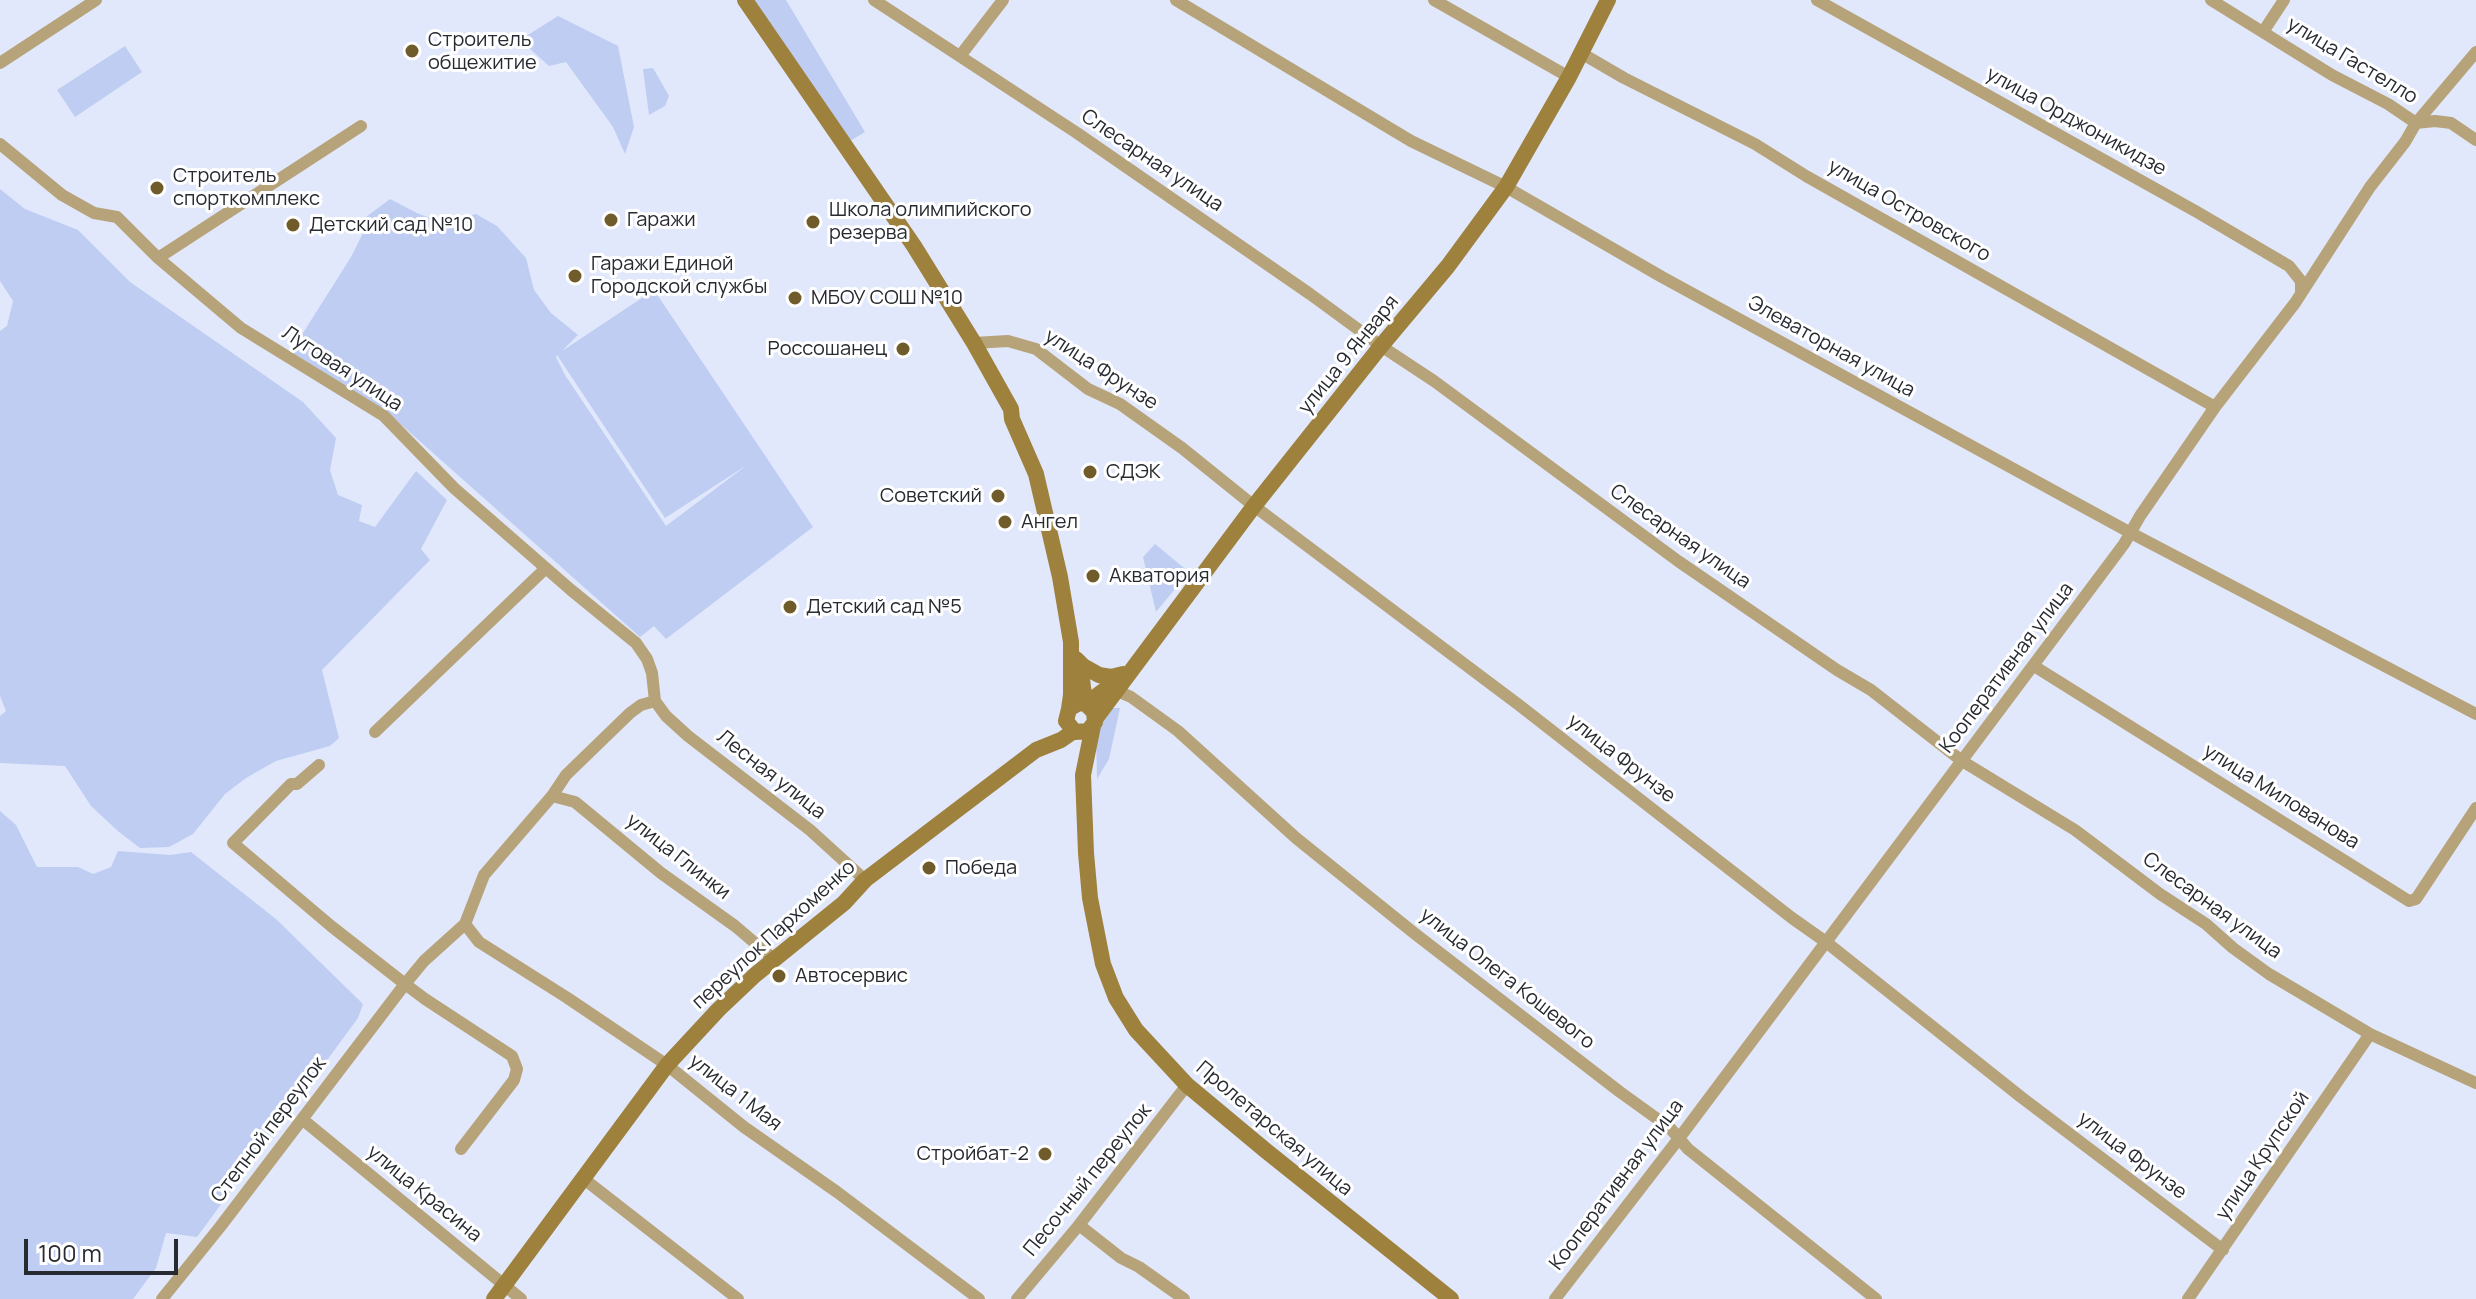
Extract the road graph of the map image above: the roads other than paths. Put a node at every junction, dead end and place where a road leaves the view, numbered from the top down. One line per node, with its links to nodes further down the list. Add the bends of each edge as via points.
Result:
1 (96, 0): 15 (street)
2 (745, 0): 24 (main road)
3 (874, 0): 14 (street, Слесарная улица)
4 (1003, 0): 14 (street)
5 (1176, 0): 21 (street, Элеваторная улица, via 1411,141)
6 (1434, 0): 16 (street)
7 (1608, 0): 13 (main road, улица 9 Января)
8 (1817, 0): 23 (street, улица Орджоникидзе, via 2289,266 2301,281)
9 (2211, 0): 11 (street, улица Гастелло)
10 (2284, 0): 11 (street)
11 (2263, 32): 17 (street, улица Гастелло)
12 (2476, 52): 17 (street, Кооперативная улица)
13 (1581, 53): 16 (main road, улица 9 Января); 26 (street, улица Островского, via 1755,144)
14 (960, 56): 25 (street, Слесарная улица)
15 (0, 63)
16 (1569, 77): 21 (main road, улица 9 Января)
17 (2416, 123): 19 (street, улица Гастелло, via 2451,123); 23 (street, Кооперативная улица)
18 (361, 126): 22 (street)
19 (2476, 140)
20 (0, 144): 22 (street, Луговая улица, via 62,195 94,213 117,217)
21 (1506, 187): 25 (main road, улица 9 Января); 28 (street, Элеваторная улица)
22 (158, 258): 29 (street, Луговая улица, via 241,328 384,416 454,488)
23 (2301, 291): 26 (street, Кооперативная улица)
24 (974, 343): 27 (street, улица Фрунзе, via 1008,341 1036,349 1182,448); 30 (main road, via 1011,409 1036,474)
25 (1381, 346): 27 (main road, улица 9 Января); 38 (street, Слесарная улица, via 1678,561 1871,690)
26 (2215, 407): 28 (street, Кооперативная улица)
27 (1254, 506): 32 (main road, улица 9 Января); 44 (street, улица Фрунзе)
28 (2131, 533): 31 (street, Кооперативная улица); 35 (street, Элеваторная улица)
29 (546, 568): 34 (street, Луговая улица, via 636,643 652,673); 37 (street)
30 (1074, 651): 32 (main road, via 1083,666 1099,675 1111,677); 36 (main road, Пролетарская улица, via 1082,679)
31 (2034, 666): 38 (street, Кооперативная улица); 41 (street, улица Милованова, via 2409,901 2416,899)
32 (1128, 670): 33 (main road, улица 9 Января); 36 (main road)
33 (1115, 690): 36 (main road, улица 9 Января); 52 (street, улица Олега Кошевого, via 1178,731 1320,857)
34 (655, 701): 40 (street, Степной переулок, via 630,713 566,775); 42 (street, Лесная улица, via 688,736 810,830)
35 (2476, 714)
36 (1080, 718): 42 (main road, переулок Пархоменко); 50 (main road, Пролетарская улица, via 1075,745 1083,775 1090,898 1103,964 1136,1030)
37 (375, 732)
38 (1962, 761): 44 (street, Кооперативная улица); 47 (street, Слесарная улица, via 2075,830 2269,974)
39 (319, 765): 46 (street, via 291,784 233,843)
40 (552, 796): 43 (street, Степной переулок, via 484,875); 45 (street, улица Глинки, via 575,802)
41 (2476, 808)
42 (865, 880): 45 (main road, переулок Пархоменко)
43 (465, 924): 46 (street, Степной переулок); 48 (street, улица 1 Мая, via 479,942)
44 (1826, 942): 52 (street, Кооперативная улица); 56 (street, улица Фрунзе)
45 (775, 960): 48 (main road, переулок Пархоменко)
46 (405, 984): 51 (street, Степной переулок); 53 (street, via 512,1056 517,1069)
47 (2370, 1034): 49 (street, Слесарная улица); 56 (street, улица Крупской)
48 (667, 1065): 54 (main road, переулок Пархоменко); 61 (street, улица 1 Мая)
49 (2476, 1083)
50 (1187, 1085): 55 (street, Песочный переулок); 64 (main road, Пролетарская улица)
51 (302, 1119): 57 (street, улица Красина); 58 (street, Степной переулок)
52 (1680, 1137): 65 (street, Кооперативная улица); 66 (street, улица Олега Кошевого, via 1688,1149)
53 (461, 1149)
54 (584, 1179): 57 (main road, переулок Пархоменко); 60 (street)
55 (1079, 1225): 62 (street, Песочный переулок); 63 (street)
56 (2223, 1250): 67 (street, улица Крупской)
57 (500, 1292): 59 (street, улица Красина)
58 (162, 1299)
59 (521, 1299)
60 (738, 1299)
61 (979, 1299)
62 (1017, 1299)
63 (1184, 1299)
64 (1451, 1299)
65 (1555, 1299)
66 (1876, 1299)
67 (2188, 1299)

